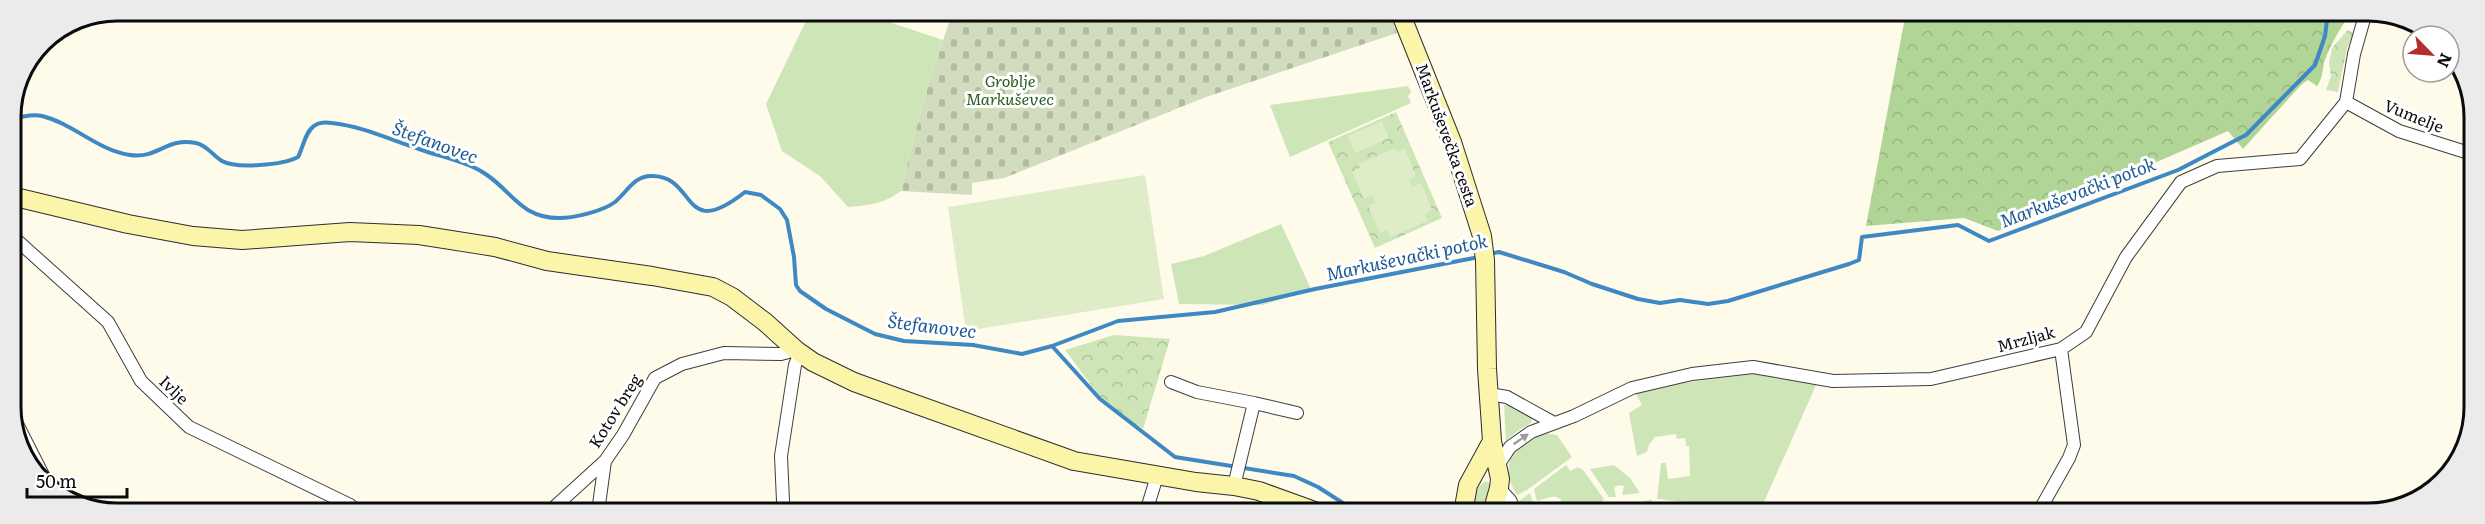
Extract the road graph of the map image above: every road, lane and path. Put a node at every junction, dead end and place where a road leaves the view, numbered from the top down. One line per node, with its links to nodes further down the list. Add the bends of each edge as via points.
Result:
1 (1404, 21): 10 (street, Markuševečka cesta, via 1480,225)
2 (2363, 21): 3 (street, Mrzljak)
3 (2346, 102): 4 (street, Vumelje, via 2399,131); 7 (street, Mrzljak, via 2300,159 2217,166 2181,182 2126,257 2086,332)
4 (2464, 151)
5 (21, 198): 8 (street, via 193,236 242,240 350,232 419,235 495,247 547,261 692,282 732,297)
6 (21, 244): 21 (street, Ivlje, via 108,322 141,381 189,427)
7 (2061, 349): 13 (street, Mrzljak, via 1931,379 1833,381 1753,367 1692,374 1632,388); 29 (street, via 2074,446)
8 (798, 352): 15 (street, Kotov breg, via 724,353 682,364 655,378); 17 (street, via 854,382 1046,452); 20 (street, via 781,456)
9 (1171, 382): 11 (street, via 1197,392)
10 (1490, 394): 13 (street, via 1507,397); 14 (street, Markuševečka cesta)
11 (1254, 403): 12 (street); 19 (street)
12 (1297, 413)
13 (1554, 423): 18 (street, Mrzljak, one-way to 13, via 1504,453 1531,432)
14 (1492, 441): 16 (street); 18 (street, Markuševečka cesta)
15 (605, 460): 22 (street, Kotov breg); 23 (street)
16 (1474, 473): 18 (street, via 1488,472); 26 (street)
17 (1156, 476): 19 (street); 24 (street)
18 (1499, 478): 27 (street); 28 (street)
19 (1236, 481): 25 (street)
20 (783, 501)
21 (346, 503)
22 (559, 503)
23 (598, 503)
24 (1148, 503)
25 (1292, 503)
26 (1464, 503)
27 (1494, 503)
28 (1511, 503)
29 (2044, 503)

